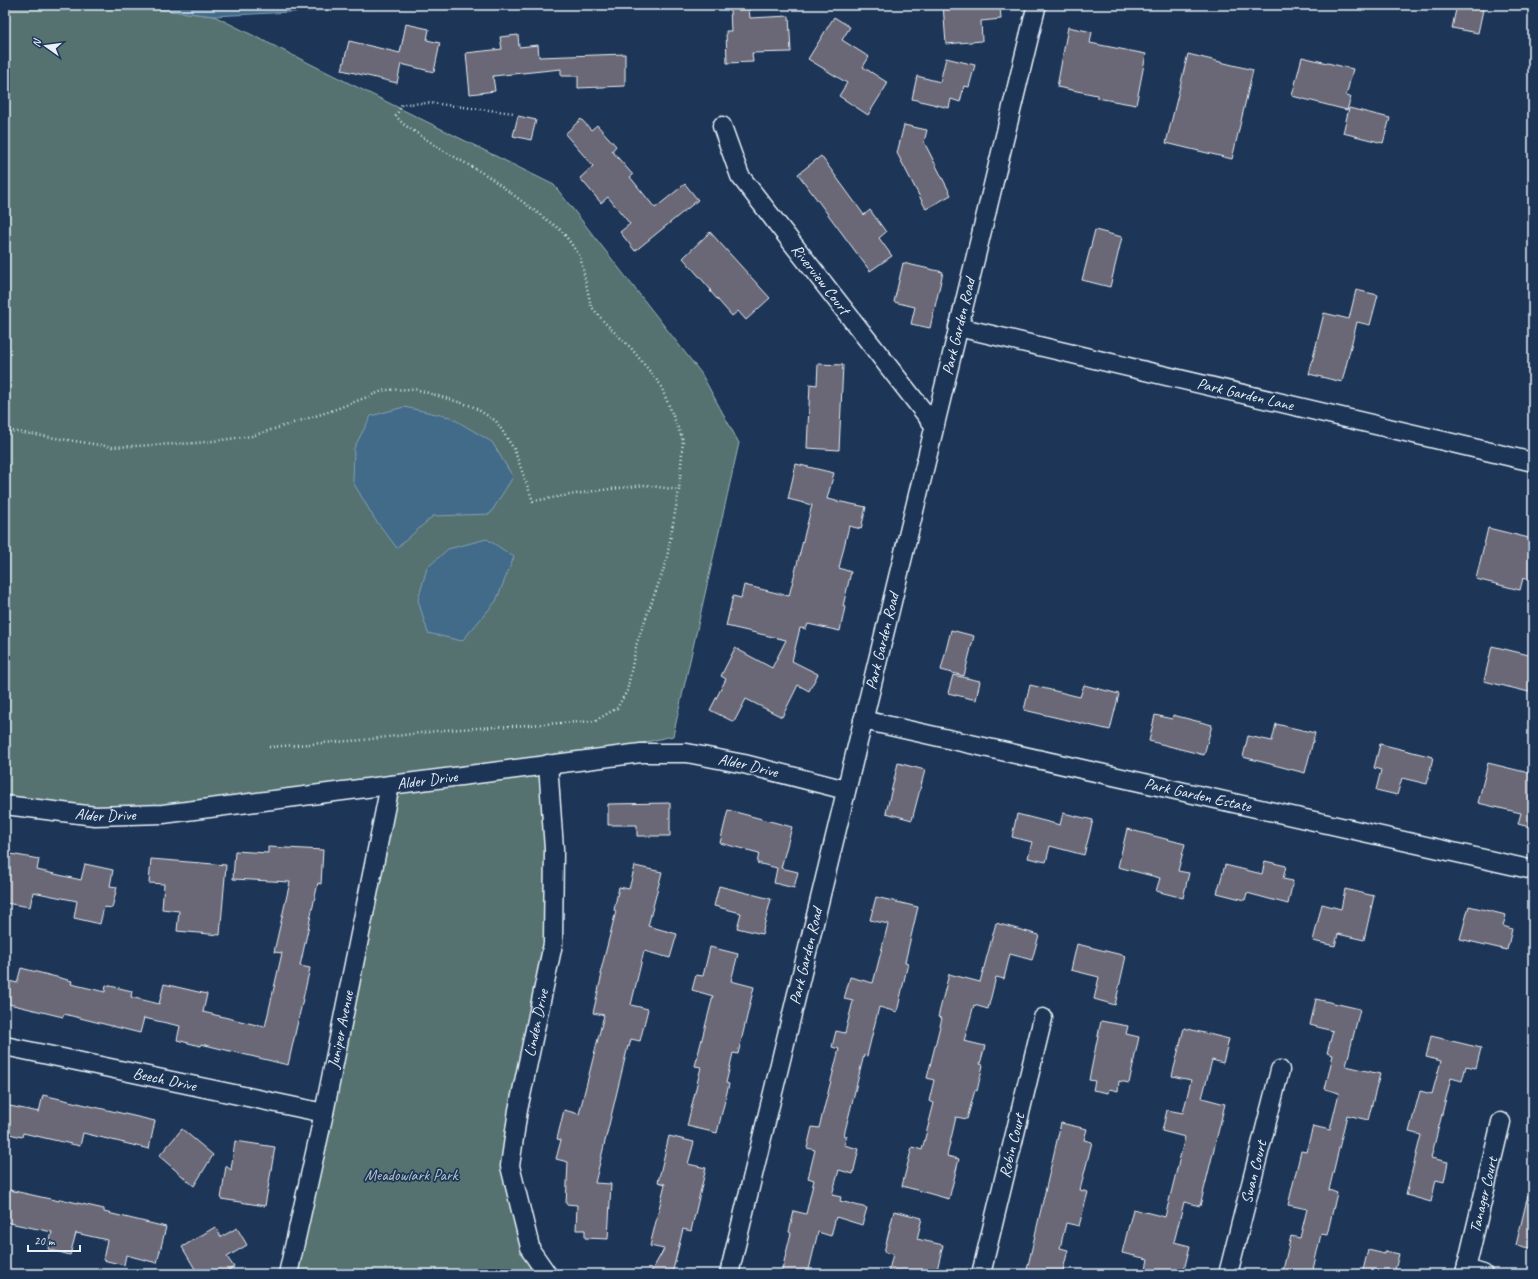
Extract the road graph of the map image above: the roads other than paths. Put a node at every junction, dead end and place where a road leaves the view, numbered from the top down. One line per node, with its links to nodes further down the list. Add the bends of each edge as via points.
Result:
1 (1036, 8): 3 (street, Park Garden Road)
2 (722, 126): 4 (street, Riverview Court, via 740,176)
3 (958, 327): 4 (street, Park Garden Road); 5 (street, Park Garden Lane)
4 (934, 425): 6 (street, Park Garden Road)
5 (1533, 462)
6 (863, 720): 9 (street, Park Garden Road); 11 (street, Park Garden Estate)
7 (548, 764): 8 (street, Alder Drive); 9 (street, Alder Drive, via 641,753 687,753 744,764); 19 (street, Linden Drive, via 554,849 553,944 518,1110 510,1166 531,1251)
8 (390, 785): 10 (street, Alder Drive, via 163,814 95,816); 15 (street, Juniper Avenue)
9 (846, 790): 20 (street, Park Garden Road)
10 (5, 805)
11 (1533, 870)
12 (1043, 1018): 21 (street, Robin Court)
13 (5, 1046): 15 (street, Beech Drive)
14 (1280, 1070): 22 (street, Swan Court)
15 (324, 1113): 18 (street, Juniper Avenue)
16 (1501, 1122): 17 (street, Tanager Court)
17 (1465, 1272): 23 (street)
18 (288, 1274)
19 (547, 1274)
20 (729, 1274)
21 (981, 1274)
22 (1228, 1274)
23 (1484, 1274)

